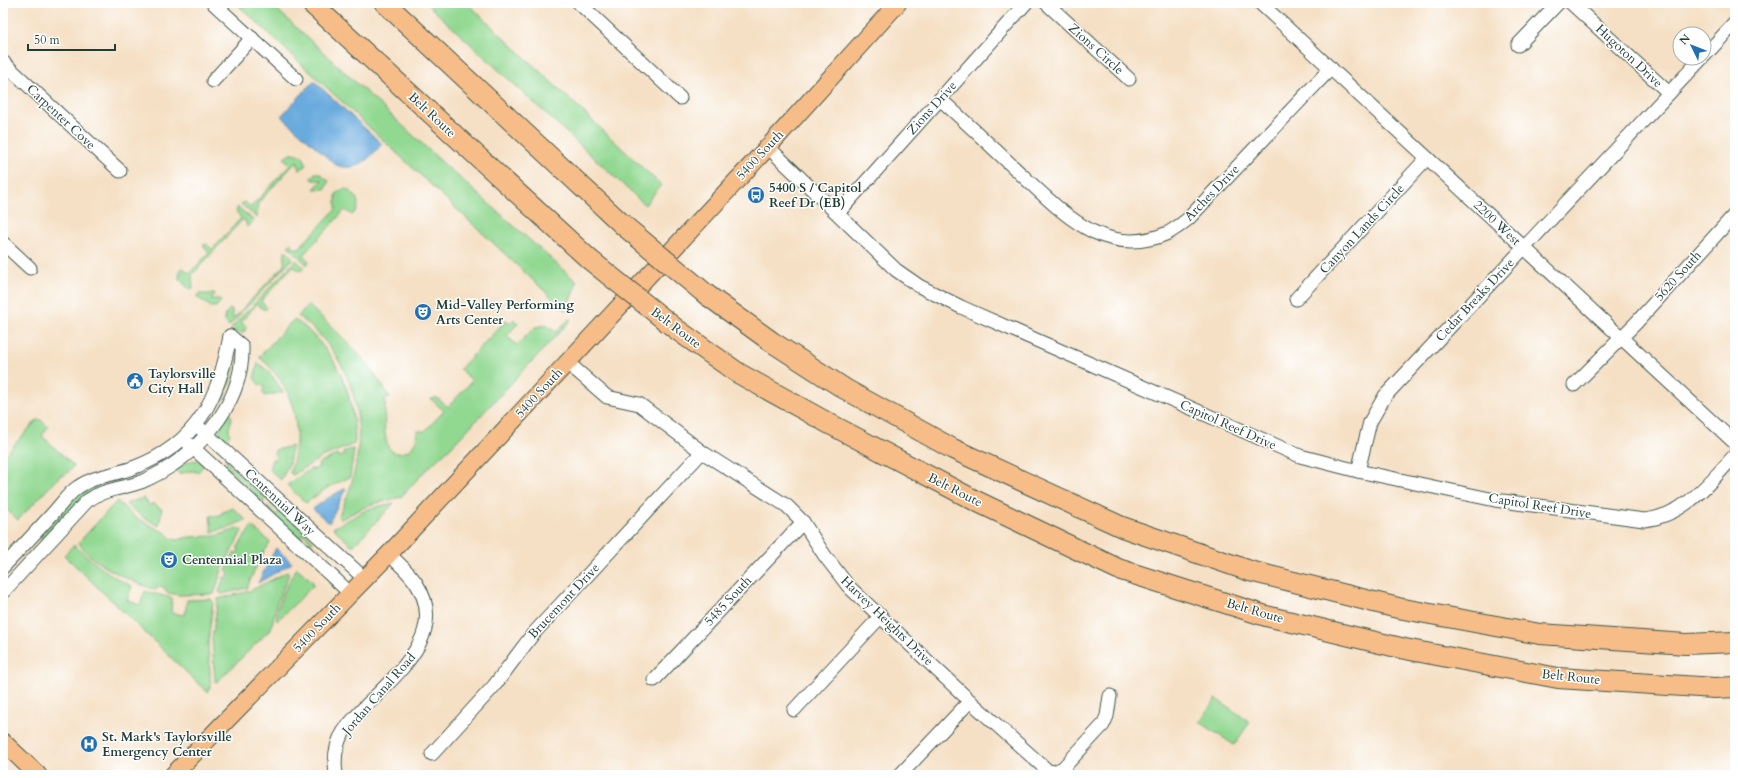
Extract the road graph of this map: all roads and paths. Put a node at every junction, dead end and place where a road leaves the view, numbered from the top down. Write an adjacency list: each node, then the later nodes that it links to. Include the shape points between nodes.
1 (213, 3): 12 (street)
2 (311, 3): 53 (highway, Belt Route, bridge, via 590,259 676,329 738,373 974,500 1118,569 1266,616 1412,650 1558,678 1715,688)
3 (385, 3): 51 (highway, bridge, via 622,224 707,295 772,342 845,389 953,449 1122,527 1243,569 1398,608 1540,634 1686,644)
4 (579, 3): 22 (street)
5 (898, 3): 24 (main road, 5400 South)
6 (1026, 3): 23 (street, Zions Drive)
7 (1046, 3): 19 (street, Zions Circle)
8 (1260, 3): 17 (street, 2200 West)
9 (1558, 3): 13 (street)
10 (1571, 3): 21 (street, Hugoton Drive)
11 (1735, 22): 14 (street)
12 (252, 38): 18 (street); 20 (street)
13 (1518, 45)
14 (1712, 47)
15 (3, 62): 26 (street, Carpenter Cove)
16 (1694, 66): 21 (street, Cedar Breaks Drive)
17 (1331, 68): 23 (street, Arches Drive, via 1188,220 1168,232 1132,241 1096,234 1068,216); 25 (street, 2200 West)
18 (296, 79)
19 (1129, 79)
20 (214, 81)
21 (1669, 93): 30 (street, Cedar Breaks Drive)
22 (680, 98)
23 (940, 99): 27 (street, Zions Drive)
24 (768, 147): 27 (street, Capitol Reef Drive); 34 (main road, 5400 South)
25 (1427, 158): 30 (street, 2200 West); 32 (street, Canyon Lands Circle)
26 (120, 171)
27 (838, 213): 43 (street, Capitol Reef Drive, via 849,227 896,270 919,286 947,300 1278,447 1300,456)
28 (1735, 214): 33 (street, 5620 South)
29 (3, 243): 31 (street)
30 (1524, 248): 33 (street, 2200 West); 43 (street, Cedar Breaks Drive, via 1385,396 1370,422)
31 (30, 268)
32 (1296, 299)
33 (1621, 337): 35 (street, 5620 South); 39 (street, 2200 West)
34 (568, 363): 41 (street, Harvey Heights Drive, via 606,397 639,404); 45 (main road, 5400 South)
35 (1574, 385)
36 (196, 424): 37 (street, Centennial Way); 37 (street, via 218,386 230,336 242,346 240,368 230,398); 38 (street)
37 (208, 434): 40 (street); 47 (street, Centennial Way)
38 (183, 438): 40 (street, Centennial Way); 46 (street, via 152,460 134,468 103,475 76,488)
39 (1735, 443)
40 (194, 449): 48 (street, via 154,476 94,495); 49 (street, Centennial Way)
41 (702, 452): 44 (street, Harvey Heights Drive, via 787,506); 58 (street, Brucemont Drive, via 533,634 494,686)
42 (1735, 454): 43 (street, Capitol Reef Drive, via 1689,503 1666,516 1644,520 1495,500)
43 (1358, 471)
44 (803, 522): 50 (street, Harvey Heights Drive, via 842,579); 52 (street, 5485 South)
45 (389, 554): 47 (main road, 5400 South); 61 (street, Jordan Canal Road, via 407,571 423,596 426,610 423,639 404,666 344,732 336,751)
46 (3, 567)
47 (365, 579): 49 (main road, 5400 South)
48 (3, 592)
49 (350, 594): 60 (main road, 5400 South)
50 (881, 616): 55 (street, Harvey Heights Drive); 56 (street)
51 (1735, 642)
52 (654, 680)
53 (1735, 687)
54 (1110, 696): 55 (street, Harvey Heights Drive, via 1103,725 1063,768 1054,772 1040,765)
55 (970, 701): 62 (street)
56 (794, 710)
57 (3, 742): 59 (main road)
58 (432, 754)
59 (38, 775)
60 (173, 775)
61 (336, 775)
62 (900, 775)

